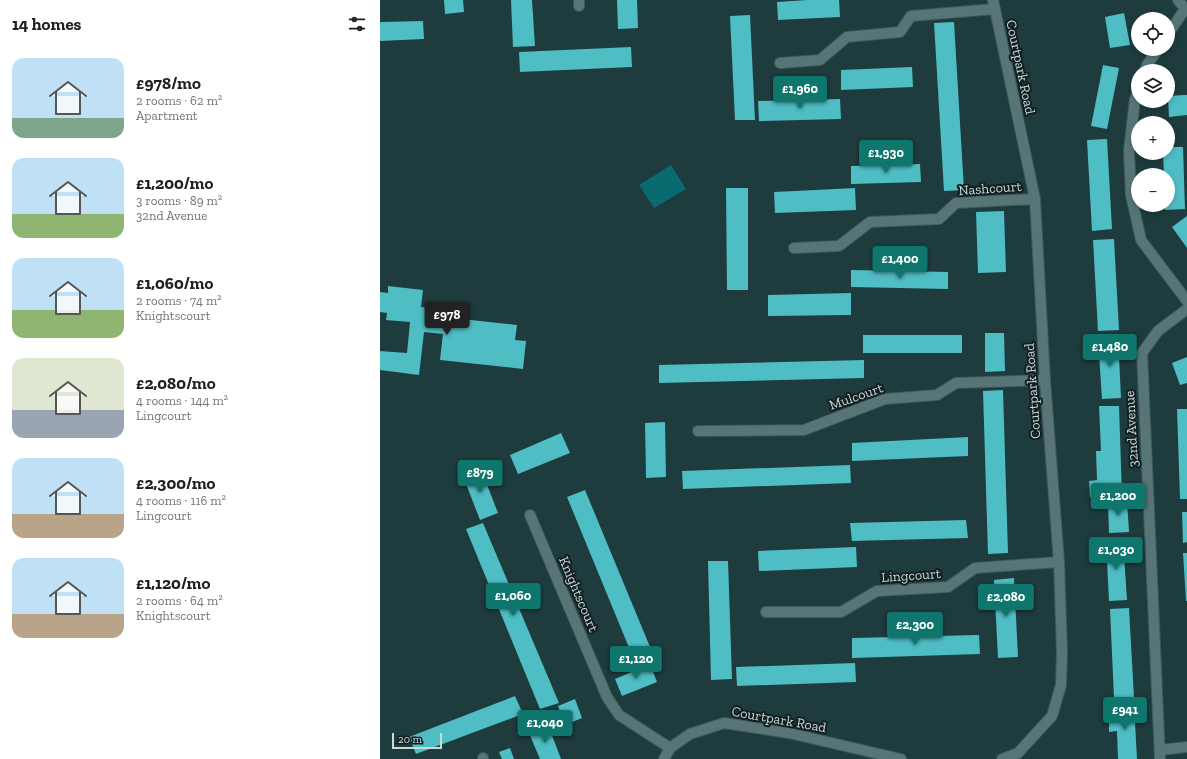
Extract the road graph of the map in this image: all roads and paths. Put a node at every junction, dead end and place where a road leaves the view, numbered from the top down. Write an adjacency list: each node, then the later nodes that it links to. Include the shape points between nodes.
1 (1178, 0): 3 (street)
2 (994, 4): 5 (street, via 911,16 900,32 848,37 820,60); 7 (street, Courtpark Road)
3 (1186, 10): 4 (street)
4 (1175, 25)
5 (780, 63)
6 (1134, 108): 9 (street, via 1129,151 1131,195 1141,240)
7 (1035, 200): 8 (street, Nashcourt, via 956,202 939,219 870,222 839,246); 11 (street, Courtpark Road)
8 (794, 248)
9 (1187, 301)
10 (1187, 309): 18 (street, 32nd Avenue, via 1158,331 1142,352)
11 (1045, 380): 12 (street, Mulcourt, via 956,383 938,395 885,399 804,430); 14 (street, Courtpark Road)
12 (698, 431)
13 (530, 515): 17 (street, Knightscourt, via 607,697 619,715)
14 (1059, 562): 15 (street, Lingcourt, via 975,568 948,587 876,591 841,612); 21 (street, Courtpark Road, via 1061,685 1052,716 1018,753)
15 (766, 612)
16 (1187, 747): 18 (street)
17 (670, 748): 19 (street, Courtpark Road); 20 (street, Courtpark Road, via 690,734 724,723 789,733)
18 (1160, 755)
19 (664, 759)
20 (901, 759)
21 (1002, 759)

